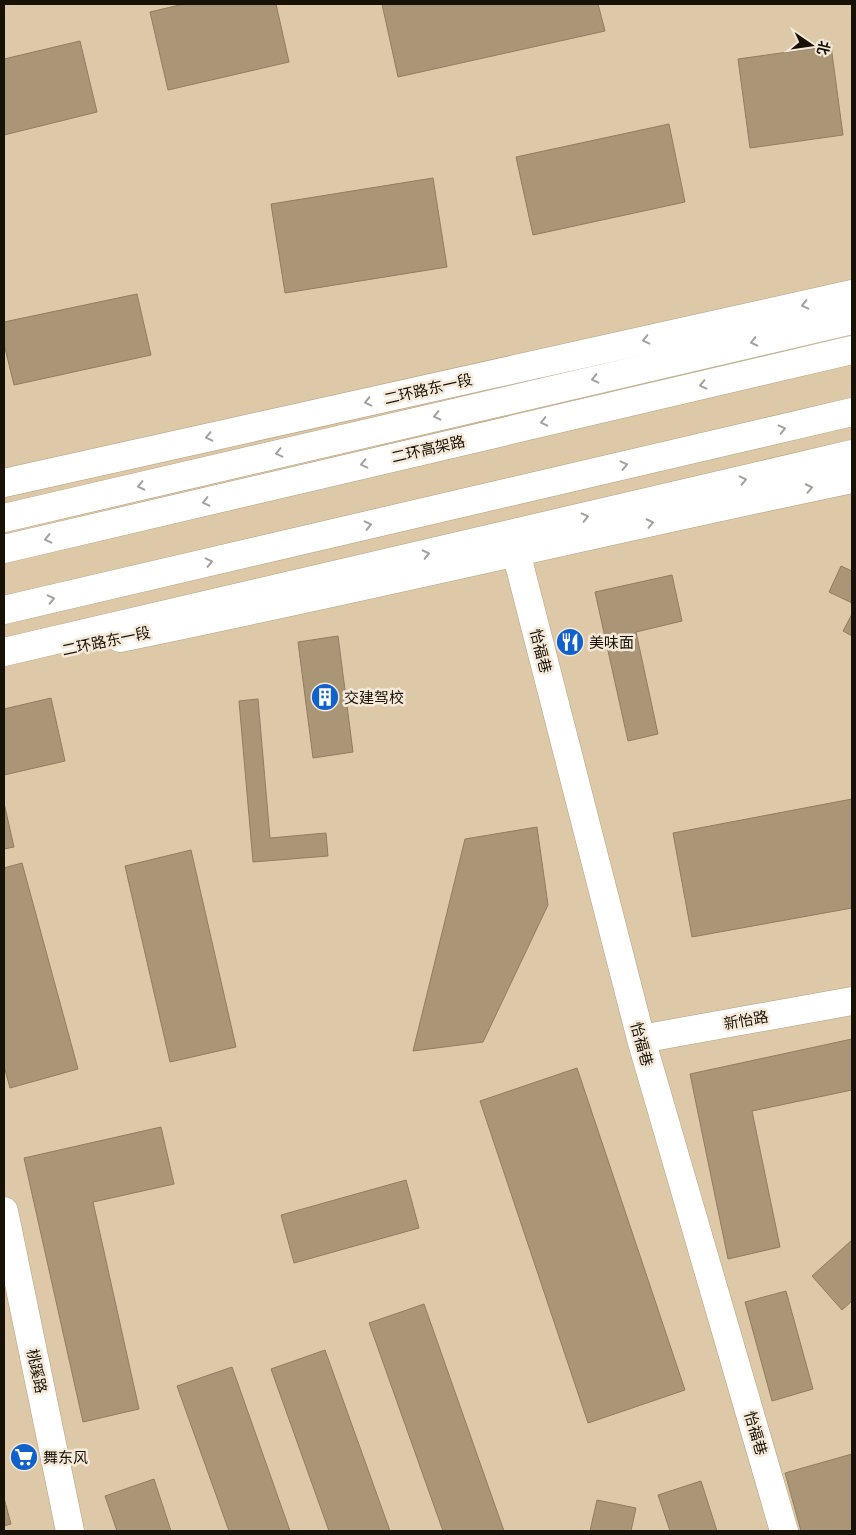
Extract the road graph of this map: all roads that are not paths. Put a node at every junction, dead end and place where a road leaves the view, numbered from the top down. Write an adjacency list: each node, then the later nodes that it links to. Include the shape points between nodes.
1 (852, 294): 7 (main road, 二环路东一段, one-way to 7)
2 (852, 320): 8 (main road, one-way to 8)
3 (852, 350): 9 (main road, 二环高架路, one-way to 9)
4 (852, 412): 11 (main road, one-way to 4)
5 (852, 454): 12 (main road, one-way to 5)
6 (852, 479): 10 (main road, 二环路东一段, one-way to 6)
7 (4, 483)
8 (4, 518)
9 (4, 549)
10 (516, 552): 13 (main road, 二环路东一段); 15 (main road, 怡福巷)
11 (4, 610)
12 (4, 652)
13 (4, 662)
14 (852, 1002): 15 (main road, 新怡路)
15 (640, 1038): 18 (main road, 怡福巷)
16 (4, 1211): 17 (main road, 桃蹊路)
17 (70, 1531)
18 (784, 1531)

